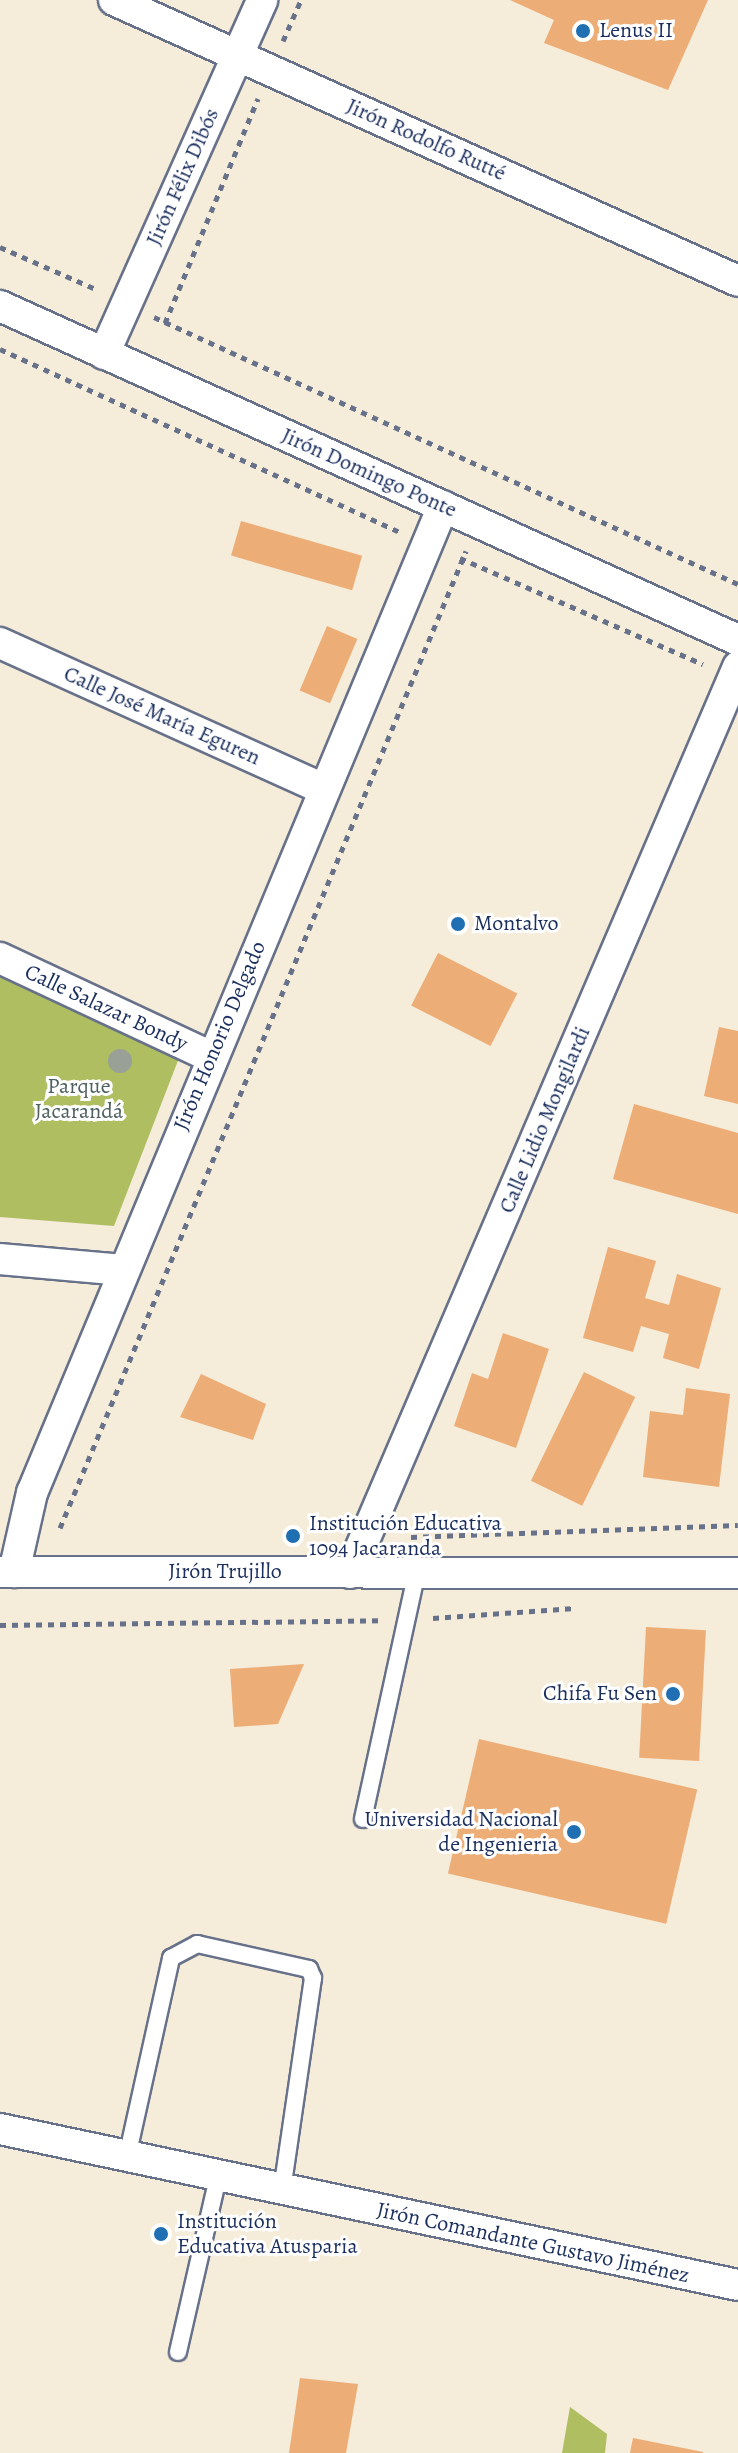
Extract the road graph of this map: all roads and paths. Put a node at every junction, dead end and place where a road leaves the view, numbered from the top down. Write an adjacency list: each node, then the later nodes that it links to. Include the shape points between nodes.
1 (114, 0): 4 (street, Jirón Rodolfo Rutté)
2 (262, 0): 4 (street, Jirón Félix Dibós)
3 (301, 0): 5 (path)
4 (238, 56): 5 (street, Jirón Rodolfo Rutté); 8 (street, Jirón Félix Dibós)
5 (271, 71): 7 (street, Jirón Rodolfo Rutté); 10 (path)
6 (0, 247): 8 (path)
7 (738, 281)
8 (127, 304): 10 (path); 12 (street, Jirón Félix Dibós)
9 (0, 306): 12 (street, Jirón Domingo Ponte)
10 (165, 323): 17 (path)
11 (0, 349): 15 (path)
12 (104, 354): 13 (street, Jirón Domingo Ponte)
13 (443, 506): 14 (street, Jirón Domingo Ponte); 15 (street, Jirón Honorio Delgado)
14 (480, 523): 16 (path); 18 (street, Jirón Domingo Ponte)
15 (427, 544): 16 (path); 21 (street, Jirón Honorio Delgado)
16 (462, 559): 20 (path); 27 (path, via 57,1537)
17 (738, 584)
18 (738, 640)
19 (0, 643): 21 (street, Calle José María Eguren)
20 (736, 672): 29 (street, Calle Lidio Mongilardi)
21 (324, 789): 23 (street, Jirón Honorio Delgado)
22 (0, 958): 23 (street, Calle Salazar Bondy)
23 (211, 1057): 25 (street, Jirón Honorio Delgado)
24 (0, 1259): 25 (street)
25 (123, 1270): 26 (street, Jirón Honorio Delgado, via 32,1493)
26 (7, 1572): 27 (street, Jirón Trujillo)
27 (53, 1572): 29 (street, Jirón Trujillo)
28 (417, 1572): 29 (street, Jirón Trujillo); 30 (street, Jirón Trujillo); 32 (lane)
29 (350, 1573)
30 (738, 1573)
31 (580, 1608): 32 (path)
32 (407, 1620): 33 (path); 34 (lane)
33 (0, 1625)
34 (363, 1819)
35 (0, 2129): 36 (street, Jirón Comandante Gustavo Jiménez)
36 (127, 2157): 37 (street, Jirón Comandante Gustavo Jiménez); 38 (lane, via 171,1958 197,1944 309,1969 313,1978)
37 (218, 2177): 38 (street, Jirón Comandante Gustavo Jiménez); 40 (lane)
38 (282, 2191): 39 (street, Jirón Comandante Gustavo Jiménez)
39 (738, 2285)
40 (178, 2352)

